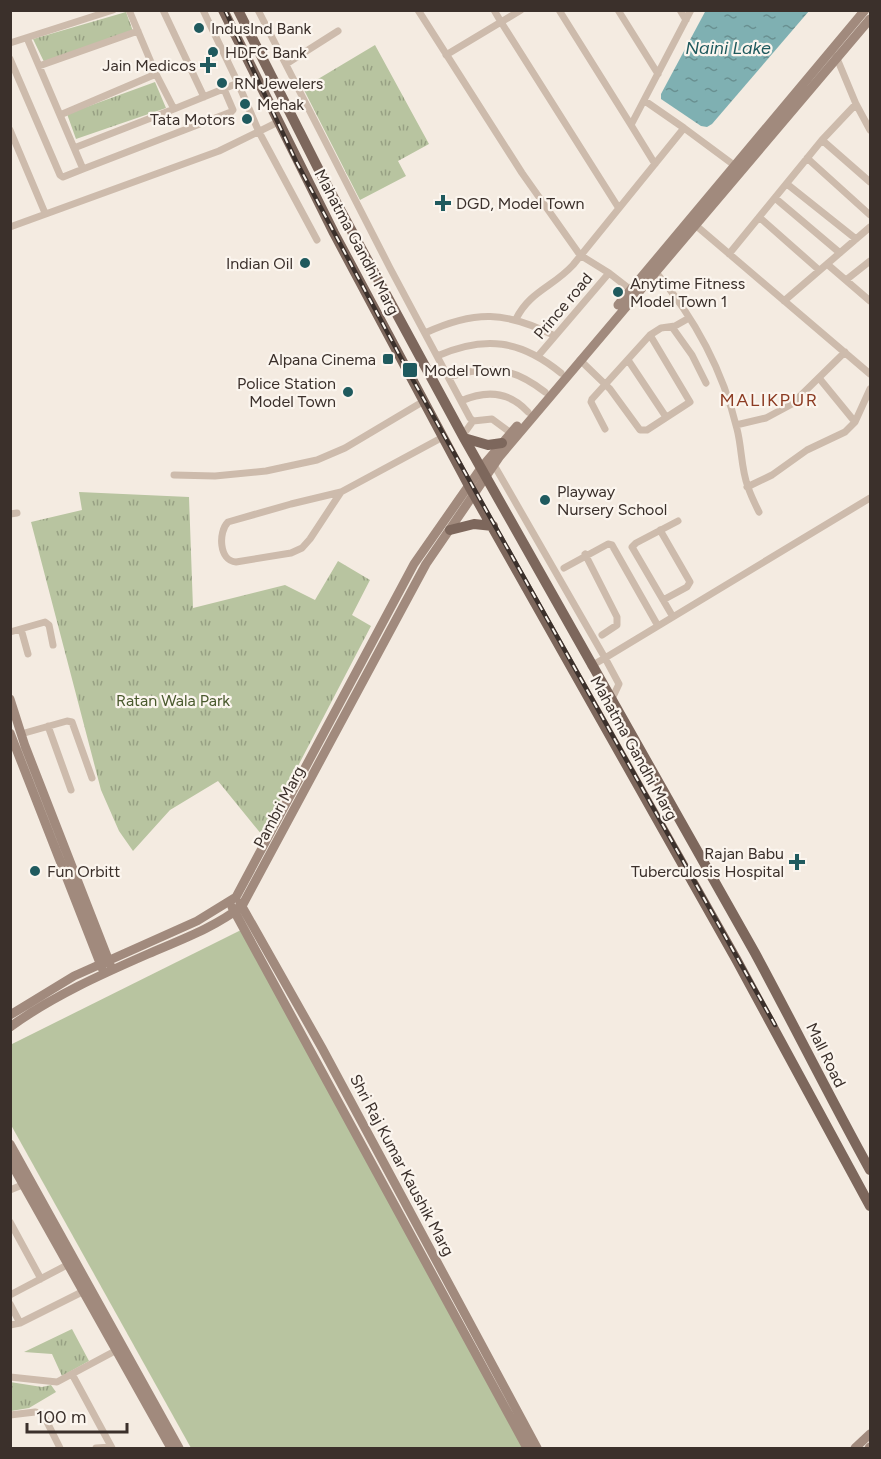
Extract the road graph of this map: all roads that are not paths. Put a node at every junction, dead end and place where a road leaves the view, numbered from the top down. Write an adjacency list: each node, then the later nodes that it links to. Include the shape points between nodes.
1 (113, 10): 21 (street)
2 (129, 10): 20 (street)
3 (163, 10): 33 (street)
4 (203, 10): 31 (street)
5 (223, 10): 38 (main road, Mahatma Gandhi Marg)
6 (238, 10): 104 (main road, Mahatma Gandhi Marg, via 323,178)
7 (418, 10): 24 (street)
8 (494, 10): 18 (street)
9 (521, 10): 18 (street)
10 (618, 10): 30 (street)
11 (680, 10): 17 (street)
12 (691, 10): 17 (street)
13 (865, 10): 23 (street)
14 (259, 11): 27 (street)
15 (561, 11): 39 (street)
16 (870, 19): 26 (street)
17 (686, 20): 30 (street)
18 (501, 22): 24 (street); 53 (street)
19 (338, 30): 27 (street)
20 (138, 31): 28 (street); 29 (street)
21 (27, 38): 22 (street); 28 (street)
22 (10, 43)
23 (832, 49): 26 (street); 48 (street)
24 (446, 55): 63 (street)
25 (10, 58): 49 (street, via 60,175)
26 (837, 58): 35 (street); 48 (street)
27 (286, 64): 77 (street)
28 (39, 66): 37 (street)
29 (156, 74): 36 (street); 37 (street)
30 (658, 74): 34 (street)
31 (238, 82): 32 (street); 42 (street)
32 (224, 89): 33 (street); 49 (street, via 231,112)
33 (204, 97): 36 (street)
34 (645, 101): 39 (street); 40 (street)
35 (856, 104): 41 (street); 44 (street)
36 (174, 109): 45 (street)
37 (60, 115): 45 (street)
38 (278, 122): 42 (street); 93 (main road, Mahatma Gandhi Marg)
39 (631, 126): 47 (street)
40 (684, 128): 47 (street); 48 (street)
41 (870, 130)
42 (259, 132): 54 (street, via 219,152); 61 (street)
43 (12, 135): 54 (street)
44 (822, 140): 46 (street); 50 (street)
45 (74, 148): 49 (street)
46 (807, 158): 51 (street); 55 (street)
47 (655, 164): 53 (street)
48 (738, 168): 57 (street)
49 (83, 170)
50 (870, 182)
51 (787, 184): 52 (street); 60 (street)
52 (775, 198): 56 (street); 62 (street)
53 (618, 207): 63 (street)
54 (45, 213): 58 (street)
55 (870, 215)
56 (759, 217): 64 (street); 67 (street)
57 (692, 223): 64 (street); 68 (street); 71 (street)
58 (10, 227)
59 (870, 227): 60 (street)
60 (856, 239): 62 (street)
61 (317, 240)
62 (840, 252): 66 (street)
63 (580, 255): 69 (street); 75 (street, via 564,276 532,296)
64 (729, 255): 73 (street)
65 (870, 261): 70 (street)
66 (827, 264): 67 (street); 70 (street)
67 (819, 270): 73 (street)
68 (655, 271): 74 (street); 83 (street)
69 (609, 273): 71 (street); 79 (street, Prince road)
70 (846, 280): 72 (street)
71 (631, 290): 85 (street)
72 (869, 298)
73 (784, 301): 80 (street)
74 (689, 318): 76 (street); 101 (street, via 716,365)
75 (516, 319): 77 (street, via 471,317); 79 (street)
76 (672, 327): 78 (street, via 665,326); 89 (street)
77 (425, 333): 81 (street)
78 (650, 335): 84 (street); 95 (street)
79 (555, 336): 82 (street, Prince road)
80 (845, 352): 86 (street); 88 (street)
81 (437, 356): 82 (street, via 455,348 488,343 521,348); 87 (street)
82 (538, 356): 85 (street)
83 (580, 360): 90 (street); 107 (street)
84 (628, 360): 90 (street); 98 (street)
85 (561, 374): 92 (street)
86 (870, 374)
87 (449, 378): 92 (street, via 473,370 495,369 512,372); 94 (street)
88 (819, 378): 100 (street); 101 (street, via 792,404 766,418)
89 (706, 383)
90 (605, 384): 98 (street, via 640,430 648,430); 102 (street, via 591,402)
91 (870, 389): 100 (street)
92 (545, 392): 97 (street)
93 (424, 401): 105 (main road, Mahatma Gandhi Marg); 109 (street, via 317,460 266,471)
94 (461, 401): 97 (street, via 473,395 494,393 515,400); 99 (street)
95 (690, 402): 96 (street); 98 (street)
96 (695, 409)
97 (528, 412): 103 (street)
98 (666, 417)
99 (473, 421): 103 (street, via 492,419); 104 (street)
100 (855, 422): 110 (street, via 845,432)
101 (736, 425): 110 (street)
102 (605, 429)
103 (511, 433): 106 (street)
104 (463, 436): 106 (main road, via 483,444); 108 (main road, Mahatma Gandhi Marg)
105 (443, 437): 111 (main road, Mahatma Gandhi Marg); 112 (street)
106 (502, 443): 108 (street)
107 (494, 465): 108 (street); 129 (street)
108 (484, 473): 111 (street); 130 (main road, Mahatma Gandhi Marg)
109 (174, 475)
110 (747, 487): 114 (street)
111 (472, 490): 116 (main road, Mahatma Gandhi Marg); 117 (street, Pambri Marg); 133 (street, Pambri Marg, via 414,564)
112 (342, 492): 112 (street, via 302,548 236,562 224,555 222,530 228,522)
113 (870, 498): 122 (street)
114 (759, 512)
115 (678, 521): 118 (street)
116 (493, 526): 117 (main road, via 474,524); 146 (main road, Mahatma Gandhi Marg)
117 (450, 530): 133 (street, Pambri Marg, via 426,564)
118 (660, 530): 121 (street, via 690,582); 121 (street, via 632,548)
119 (585, 554): 120 (street); 123 (street, via 612,545); 126 (street, via 618,621)
120 (564, 568)
121 (663, 600): 122 (street)
122 (673, 617): 123 (street)
123 (658, 626): 129 (street)
124 (21, 629): 125 (street); 127 (street, via 45,622); 128 (street)
125 (10, 632)
126 (602, 635)
127 (53, 645)
128 (28, 654)
129 (605, 658): 130 (street); 132 (street, via 619,684)
130 (591, 666): 132 (main road, Mahatma Gandhi Marg)
131 (10, 699): 136 (street)
132 (611, 701): 141 (main road, Mahatma Gandhi Marg)
133 (341, 713): 139 (street, Pambri Marg); 140 (street, Pambri Marg)
134 (48, 726): 136 (street); 137 (street, via 72,722); 138 (street)
135 (10, 733): 142 (street)
136 (21, 734): 142 (street)
137 (92, 778)
138 (71, 790)
139 (233, 900): 140 (street, Shri Raj Kumar Kaushik Marg); 142 (street)
140 (238, 909): 142 (street, via 205,929); 147 (street, Shri Raj Kumar Kaushik Marg); 148 (street, Shri Raj Kumar Kaushik Marg)
141 (755, 953): 145 (main road, Mall Road)
142 (106, 967): 143 (street, via 74,976); 144 (street)
143 (10, 1015)
144 (10, 1027)
145 (823, 1083): 146 (main road); 151 (main road, Mall Road)
146 (807, 1092): 154 (main road, Mahatma Gandhi Marg)
147 (360, 1119): 148 (street); 162 (street, Shri Raj Kumar Kaushik Marg)
148 (349, 1124): 164 (street, Shri Raj Kumar Kaushik Marg)
149 (10, 1144): 152 (street)
150 (10, 1161): 152 (street)
151 (870, 1170)
152 (27, 1182): 153 (street); 156 (street); 158 (street)
153 (10, 1190)
154 (870, 1206)
155 (10, 1222): 157 (street)
156 (67, 1265): 157 (street); 158 (street)
157 (40, 1279): 159 (street)
158 (86, 1289): 161 (street); 165 (street); 174 (street)
159 (10, 1294)
160 (10, 1304): 161 (street)
161 (20, 1323): 163 (street)
162 (470, 1323): 164 (street); 176 (street, Shri Raj Kumar Kaushik Marg)
163 (10, 1325)
164 (460, 1328): 175 (street, Shri Raj Kumar Kaushik Marg)
165 (115, 1350): 166 (street); 173 (street)
166 (72, 1374): 167 (street, via 57,1382); 170 (street)
167 (10, 1377)
168 (10, 1415): 171 (street, via 42,1414)
169 (870, 1434): 177 (street)
170 (111, 1448): 172 (street)
171 (60, 1449)
172 (96, 1449)
173 (171, 1449)
174 (179, 1449)
175 (527, 1449)
176 (537, 1449)
177 (855, 1449)

